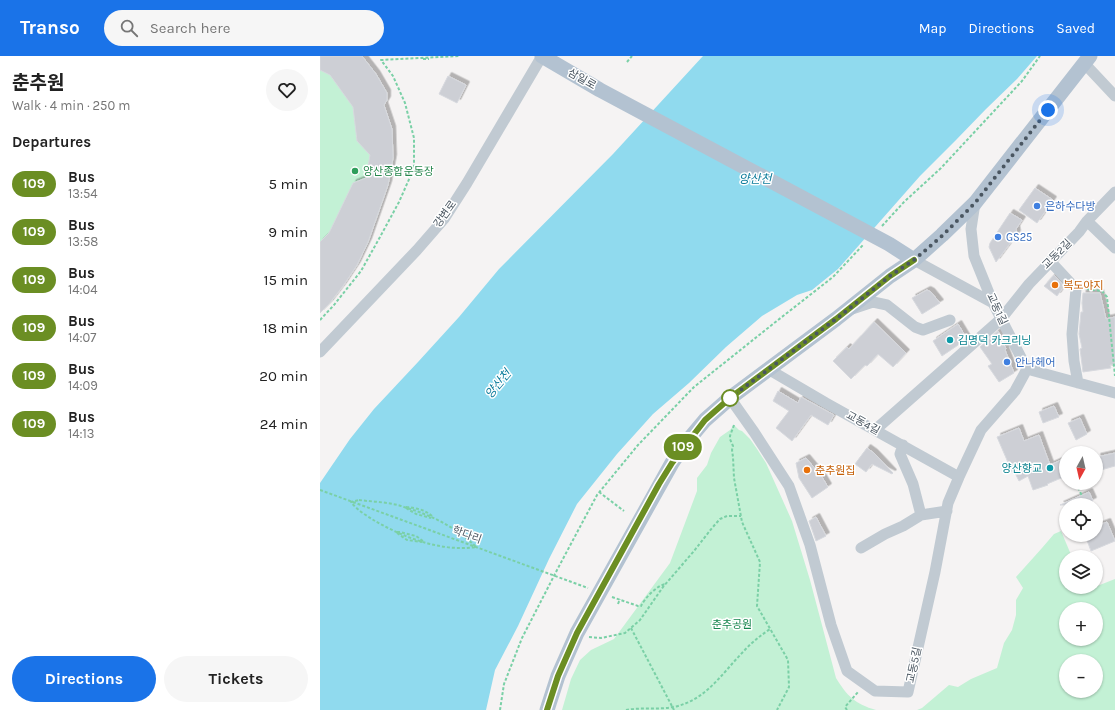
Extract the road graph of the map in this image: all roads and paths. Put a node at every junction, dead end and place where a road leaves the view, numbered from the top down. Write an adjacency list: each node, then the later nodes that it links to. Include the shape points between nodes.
1 (460, 56): 5 (path)
2 (542, 56): 16 (main road, 삼일로, via 604,92 889,244); 24 (street, 강변로, via 444,219)
3 (632, 56): 8 (path)
4 (1040, 56): 13 (path, via 1022,81 941,168)
5 (408, 59): 6 (path); 22 (path, via 382,60 393,76 405,103 414,138 414,168 399,202 361,271)
6 (429, 59)
7 (1087, 60): 9 (street); 11 (main road)
8 (627, 62)
9 (1115, 96)
10 (1115, 192): 12 (street, 교동2길)
11 (975, 203): 16 (main road); 19 (street, 교동1길, via 971,229 974,256)
12 (1087, 221): 15 (street); 17 (street, 교동2길)
13 (877, 231)
14 (866, 242): 37 (path, via 833,277 694,387 638,445)
15 (1115, 248)
16 (914, 260): 19 (street); 20 (main road)
17 (1050, 261): 18 (street); 21 (street, 교동2길)
18 (1076, 289): 27 (path, via 1102,291 1107,296); 28 (street, via 1072,334)
19 (993, 303): 21 (street, 교동1길)
20 (844, 312): 23 (street, via 874,302 887,305 915,327 923,330); 25 (main road)
21 (1001, 319): 26 (street, 교동1길); 32 (street, 교동2길)
22 (320, 320)
23 (950, 320)
24 (320, 352)
25 (768, 369): 30 (main road); 32 (street, 교동4길)
26 (1026, 369): 28 (street); 34 (street, 교동5길, via 1015,391 981,430)
27 (1115, 376)
28 (1078, 383): 29 (street)
29 (1115, 394)
30 (730, 398): 57 (main road, via 705,420 672,463); 58 (street, 교동5길, via 789,486 810,545 831,624 848,671)
31 (734, 425): 44 (path, via 730,439)
32 (875, 430): 33 (street, 교동4길)
33 (903, 445): 34 (street, 교동4길); 43 (street, via 900,454 913,484)
34 (959, 477): 42 (street, 교동5길)
35 (320, 490): 39 (path, 학다리)
36 (1079, 490): 38 (path)
37 (599, 492): 41 (path); 60 (path, via 522,638 504,684)
38 (1082, 496)
39 (351, 502): 40 (path, via 358,500); 46 (path, via 354,507); 48 (path, 학다리)
40 (403, 506): 45 (path, via 416,508); 45 (path, via 408,511)
41 (624, 510)
42 (947, 511): 43 (street); 58 (street, 교동5길, via 908,692 875,691)
43 (921, 515): 49 (street)
44 (741, 516): 50 (path, via 720,519); 56 (path, via 760,562 757,606)
45 (434, 518): 48 (path, via 460,532)
46 (396, 532): 47 (path, via 416,536); 47 (path, via 407,540)
47 (424, 542): 48 (path, via 455,548)
48 (476, 547): 51 (path, 학다리)
49 (861, 548)
50 (666, 584): 53 (path, via 661,584 640,606); 55 (path, via 640,620)
51 (594, 590)
52 (609, 595): 53 (path)
53 (620, 599): 54 (path)
54 (618, 604)
55 (631, 628): 57 (path, via 625,633 602,638); 59 (path)
56 (770, 630): 59 (path, via 755,639 714,685 696,699); 63 (path, via 788,660 789,687)
57 (577, 633): 61 (main road, via 558,676)
58 (866, 684): 64 (path, via 845,707)
59 (673, 709): 62 (path)
60 (500, 710)
61 (547, 710)
62 (626, 710)
63 (777, 710)
64 (847, 710)

